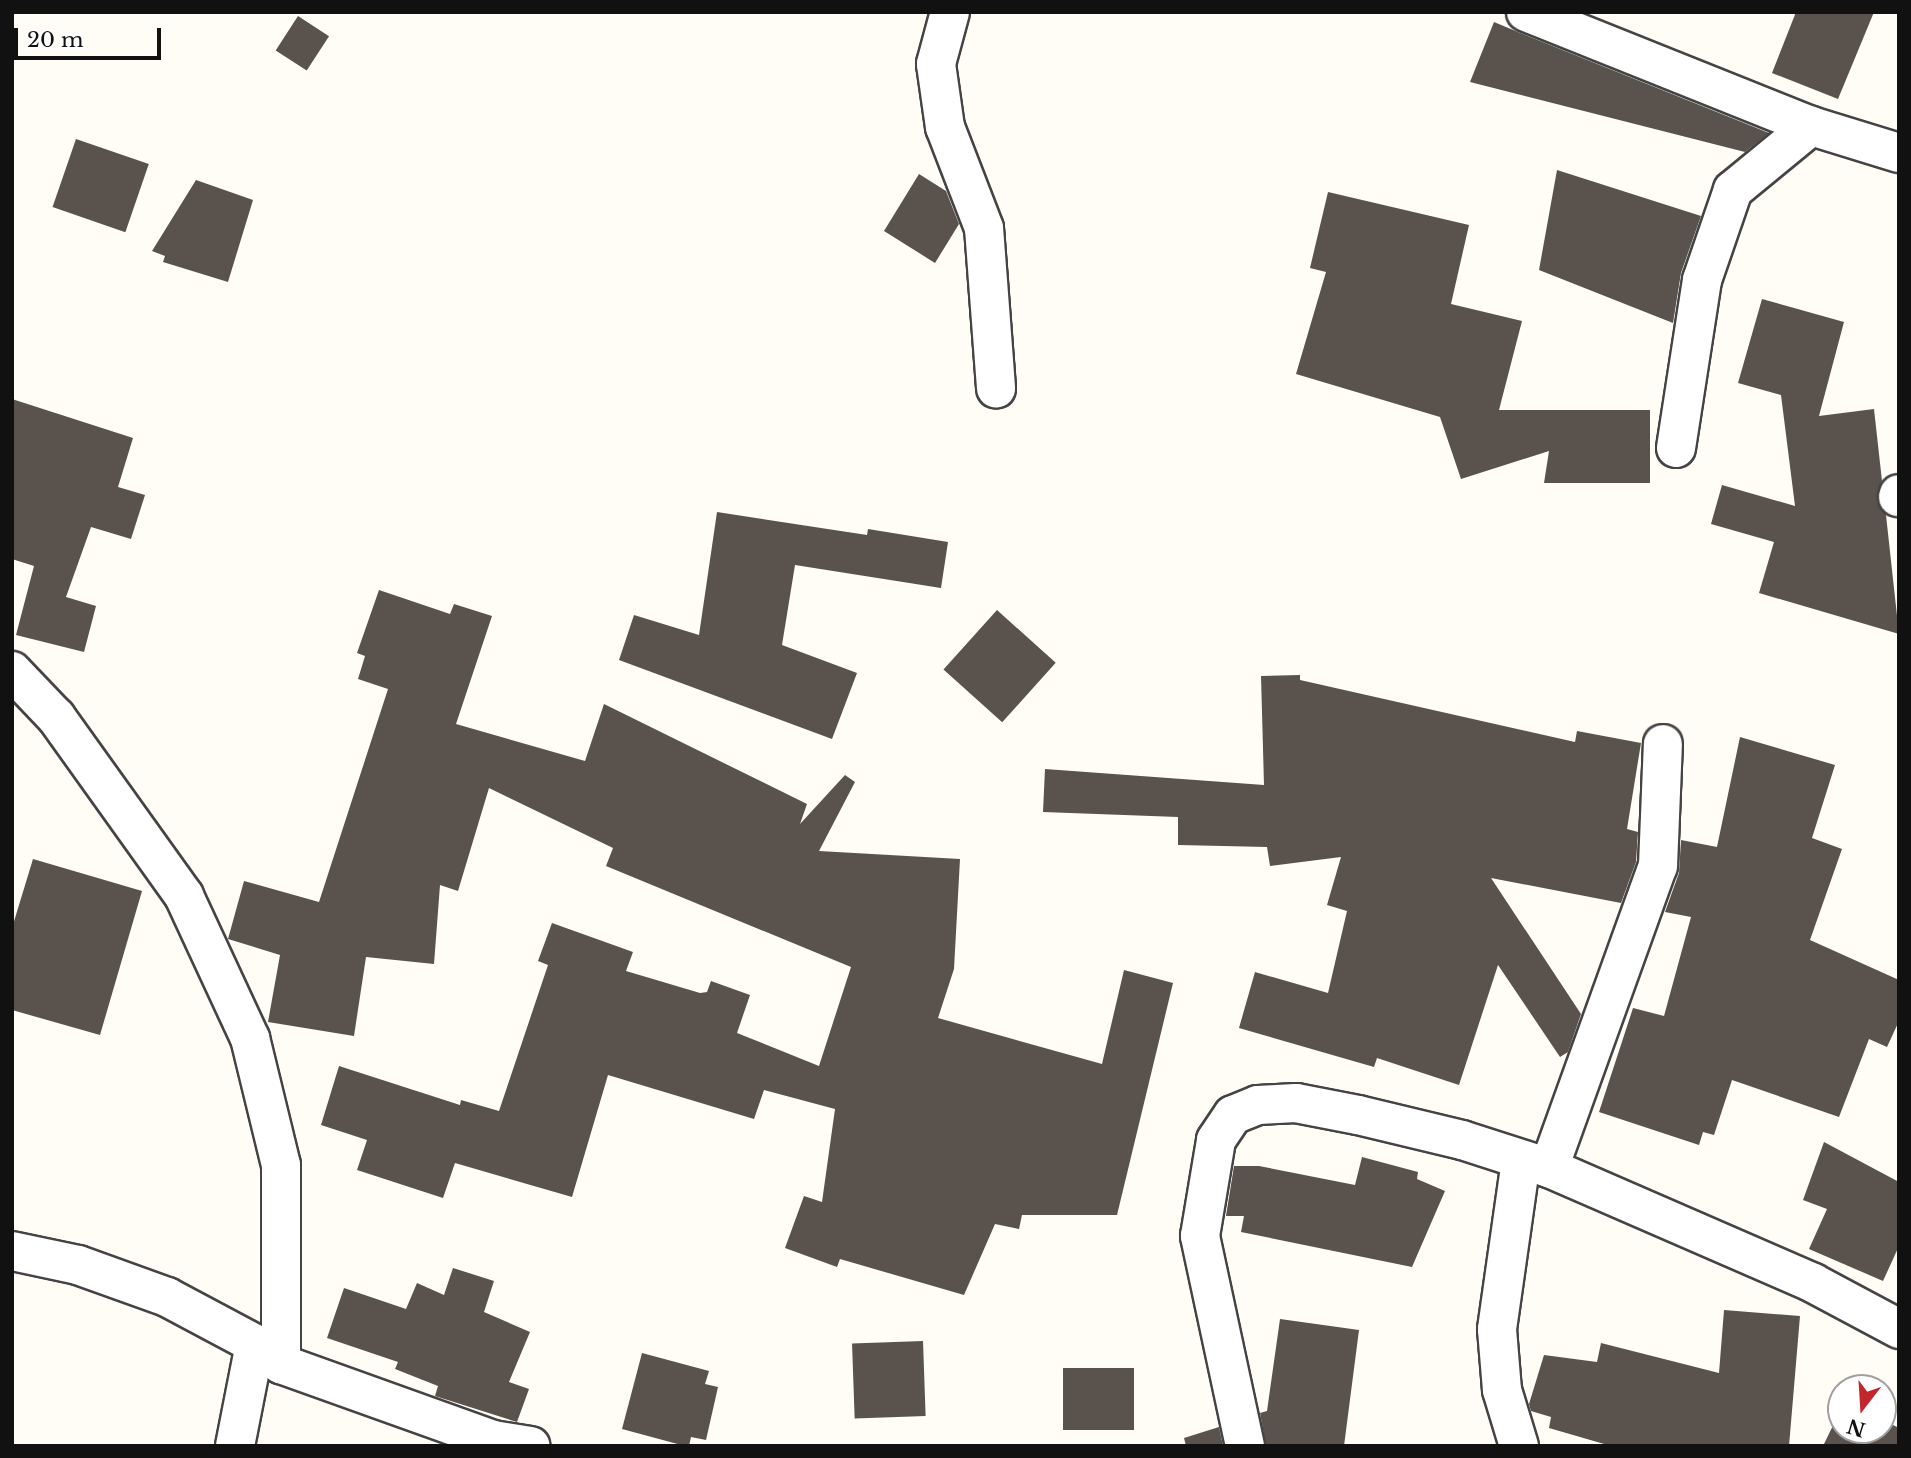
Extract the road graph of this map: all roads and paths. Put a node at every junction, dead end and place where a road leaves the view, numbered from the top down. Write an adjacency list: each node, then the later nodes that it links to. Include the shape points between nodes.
1 (950, 12): 5 (street, via 936,64 945,127 985,228)
2 (1526, 12): 3 (street)
3 (1811, 126): 4 (street); 6 (street, via 1733,190 1693,324)
4 (1899, 153)
5 (996, 388)
6 (1675, 448)
7 (12, 671): 12 (street, via 55,718 184,896 250,1038 281,1165)
8 (1663, 744): 9 (street, via 1658,866)
9 (1535, 1164): 11 (street, via 1813,1283); 15 (street, via 1462,1140 1296,1102 1258,1105 1233,1115 1216,1140 1200,1236); 16 (street, via 1497,1329 1502,1390)
10 (12, 1251): 12 (street, via 78,1265 167,1297)
11 (1899, 1329)
12 (268, 1354): 13 (street); 14 (street, via 493,1440)
13 (235, 1446)
14 (531, 1446)
15 (1245, 1446)
16 (1519, 1446)

